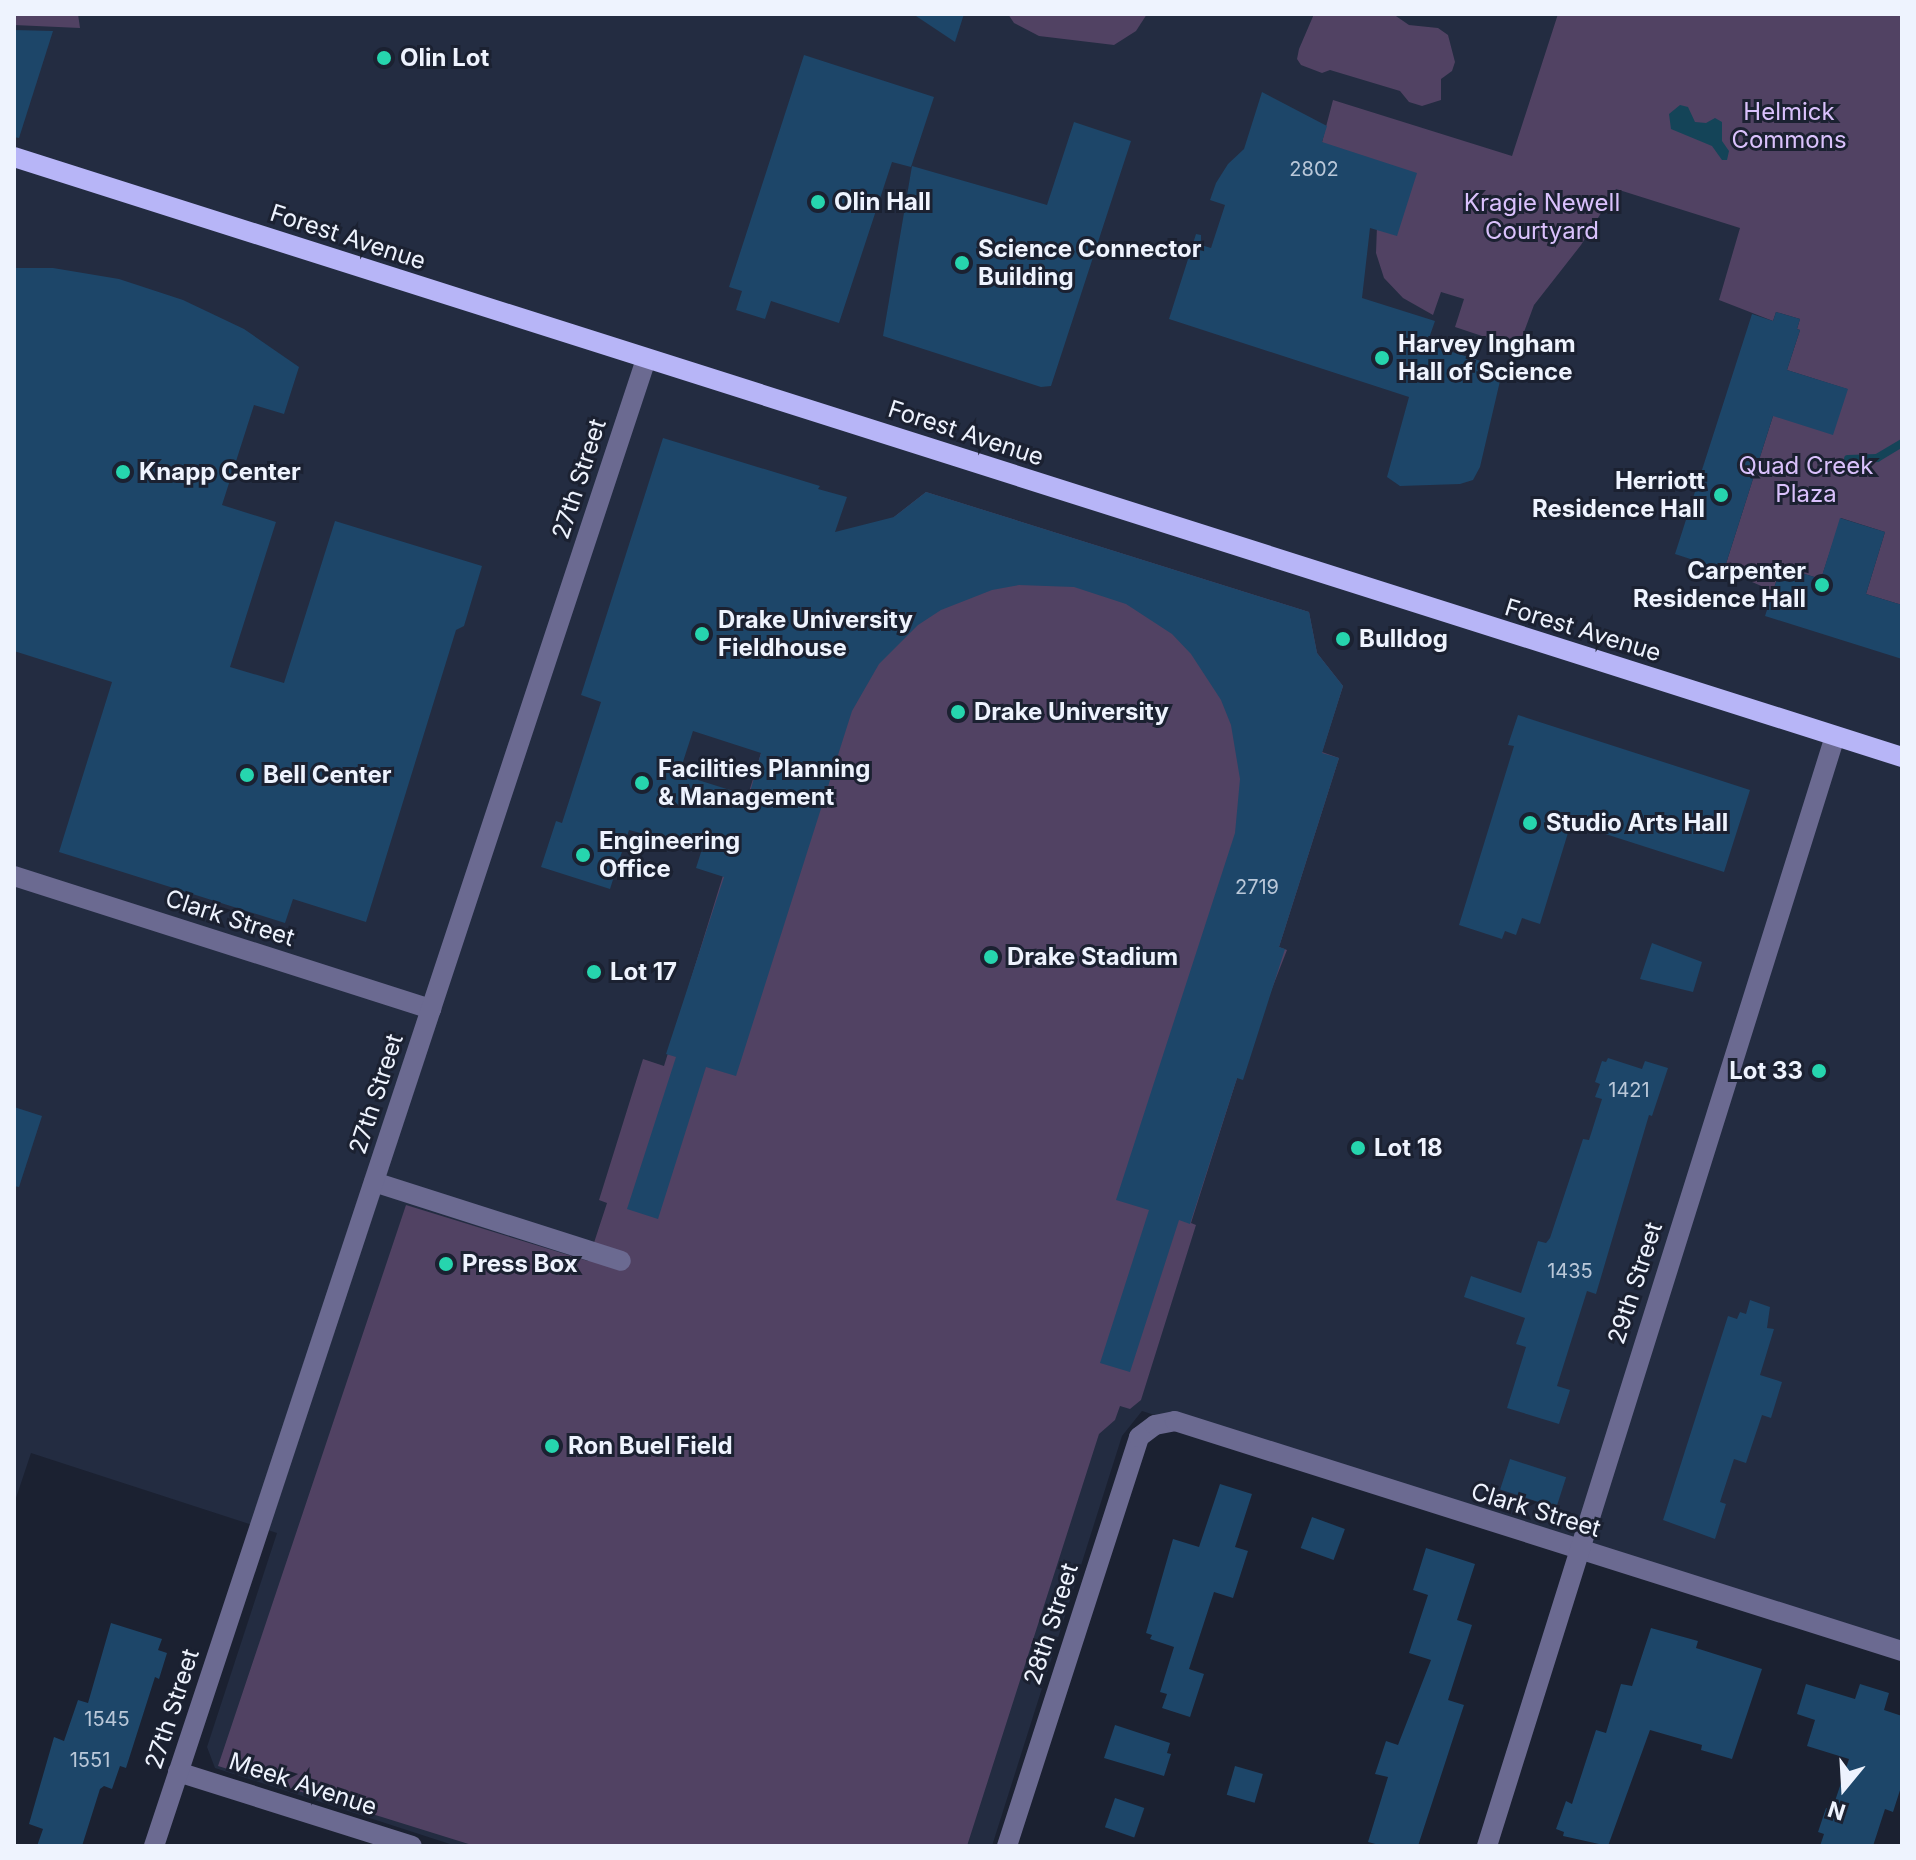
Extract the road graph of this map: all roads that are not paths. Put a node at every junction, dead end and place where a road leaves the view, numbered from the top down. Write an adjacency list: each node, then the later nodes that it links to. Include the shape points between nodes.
1 (14, 157): 2 (main road, Forest Avenue)
2 (646, 359): 3 (main road, Forest Avenue); 6 (street, 27th Street)
3 (1835, 736): 4 (main road, Forest Avenue); 10 (street, 29th Street)
4 (1902, 757)
5 (14, 876): 6 (street, Clark Street)
6 (431, 1009): 7 (street, 27th Street)
7 (374, 1182): 8 (street); 12 (street, 27th Street)
8 (621, 1261)
9 (1155, 1425): 10 (street, Clark Street, via 1175,1421); 15 (street, 28th Street, via 1139,1437)
10 (1577, 1550): 11 (street, Clark Street); 16 (street, 29th Street)
11 (1902, 1651)
12 (178, 1772): 13 (street, 27th Street); 14 (street, Meek Avenue)
13 (154, 1846)
14 (412, 1846)
15 (1007, 1846)
16 (1487, 1846)

